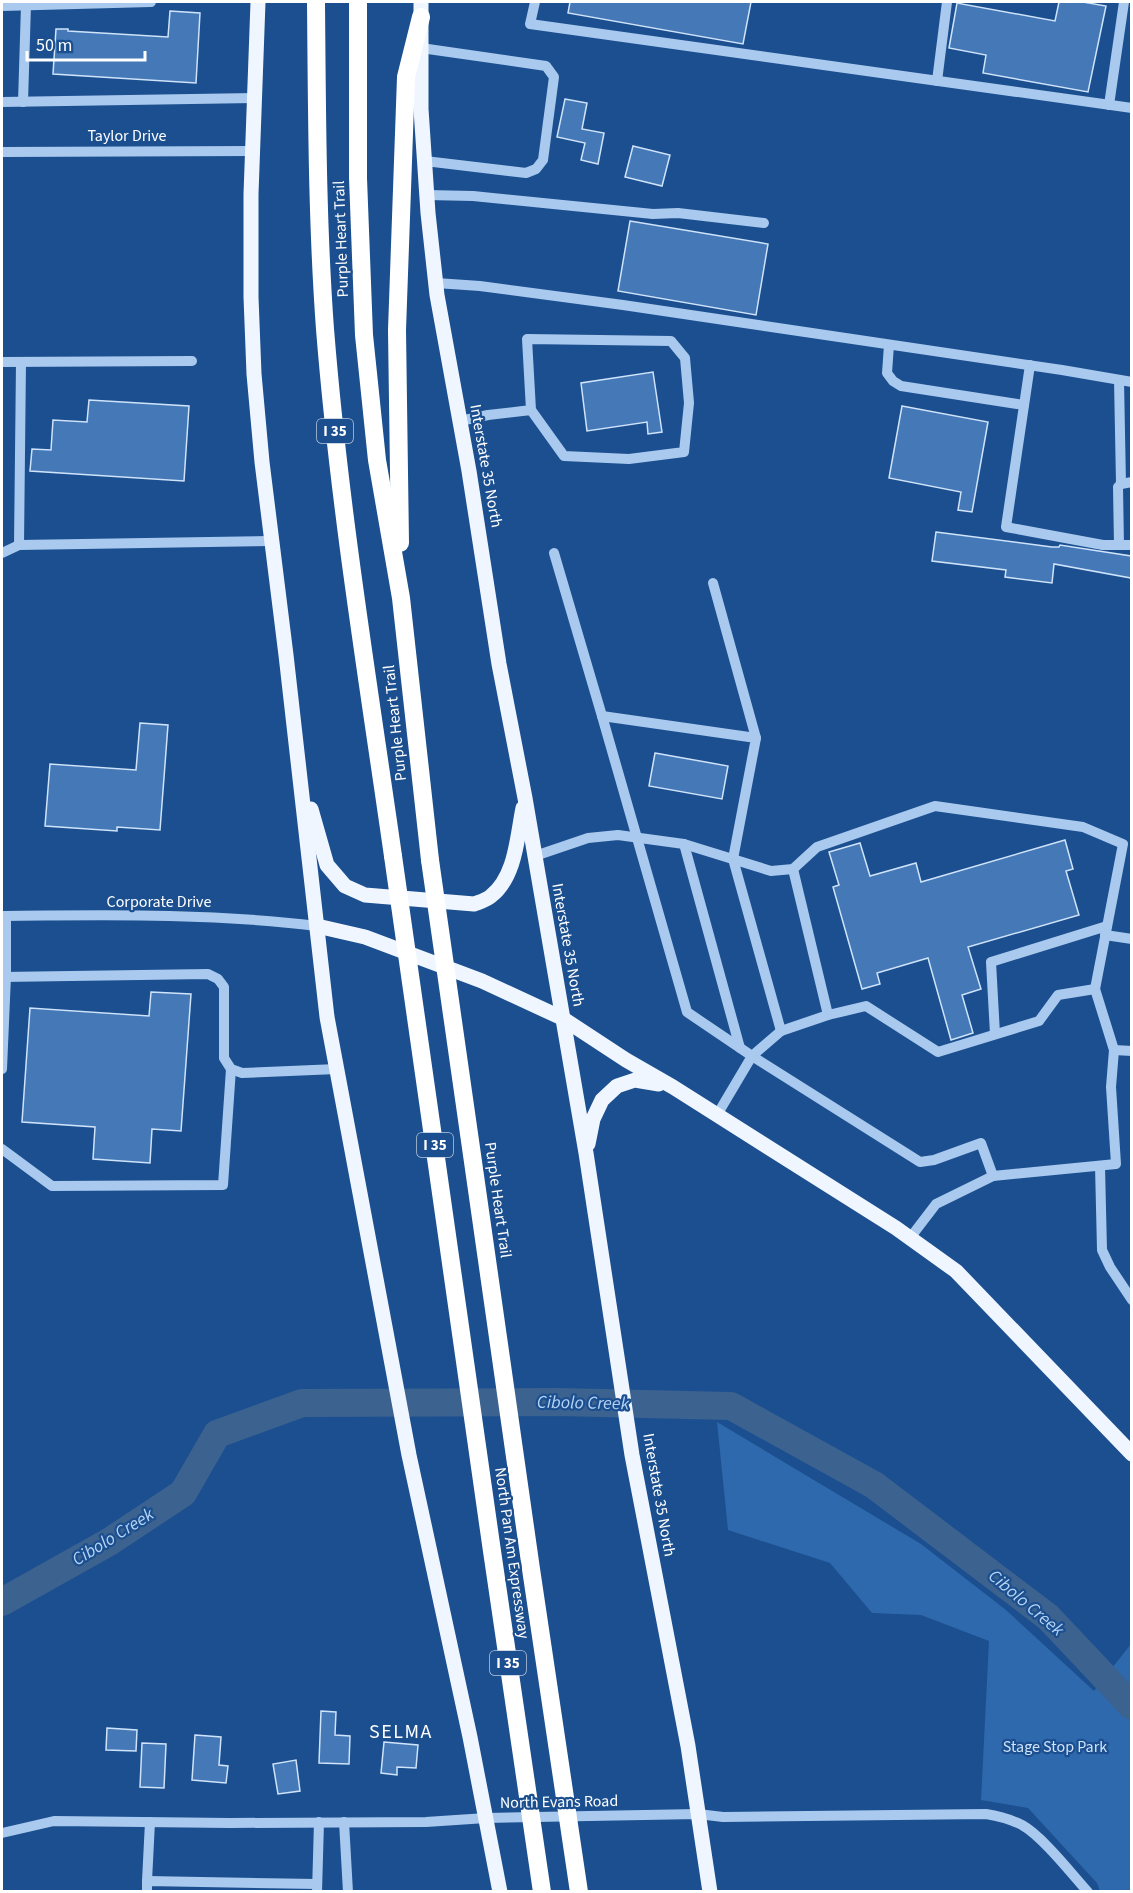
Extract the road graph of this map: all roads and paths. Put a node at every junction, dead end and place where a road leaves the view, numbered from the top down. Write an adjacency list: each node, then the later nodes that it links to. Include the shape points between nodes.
1 (151, 2): 8 (street)
2 (258, 2): 14 (main road)
3 (316, 2): 79 (highway, Purple Heart Trail / I 35, bridge, via 325,329 336,433)
4 (358, 2): 43 (highway, Purple Heart Trail / I 35, via 358,178 364,335 376,460)
5 (535, 2): 13 (street, via 530,24)
6 (947, 2): 13 (street)
7 (1124, 2): 17 (street)
8 (82, 3): 9 (street)
9 (26, 5): 10 (street); 16 (street)
10 (2, 6)
11 (421, 9): 12 (main road, Interstate 35 North); 43 (highway, via 406,77 400,223 397,365)
12 (421, 48): 21 (main road, Interstate 35 North); 21 (street, via 546,66 554,77 543,160 536,169 526,174)
13 (937, 81): 17 (street)
14 (255, 98): 16 (street); 19 (main road)
15 (2, 102): 16 (street)
16 (23, 102)
17 (1109, 105): 18 (street)
18 (1131, 108)
19 (253, 151): 20 (street, Taylor Drive); 36 (main road, via 254,374)
20 (2, 152)
21 (424, 161): 22 (main road, Interstate 35 North)
22 (427, 195): 23 (street); 24 (main road, Interstate 35 North)
23 (764, 223)
24 (436, 283): 25 (street, via 602,302); 34 (main road, Interstate 35 North)
25 (889, 345): 29 (street); 32 (street, via 886,373 902,386)
26 (192, 361): 28 (street)
27 (2, 362): 28 (street)
28 (21, 362): 37 (street)
29 (1030, 365): 30 (street); 32 (street)
30 (1119, 380): 31 (street); 35 (street)
31 (1131, 382)
32 (1024, 405): 38 (street, via 1006,527)
33 (531, 410): 33 (street, via 527,339 671,341 685,358 689,404 684,452 629,459 564,456); 34 (street)
34 (460, 421): 47 (main road, Interstate 35 North)
35 (1126, 483): 38 (street, via 1118,488)
36 (272, 541): 37 (street); 46 (main road)
37 (19, 545): 41 (street)
38 (1119, 545): 39 (street)
39 (1131, 545)
40 (554, 553): 44 (street)
41 (2, 554)
42 (713, 583): 45 (street)
43 (401, 598): 80 (highway, Purple Heart Trail / I 35, bridge, via 430,860)
44 (602, 716): 45 (street); 48 (street)
45 (756, 738): 52 (street)
46 (299, 765): 47 (main road, via 327,865 345,886 365,895 474,904 490,897 506,879); 55 (main road)
47 (525, 798): 51 (main road, Interstate 35 North)
48 (637, 838): 50 (street); 51 (street, via 588,838); 64 (street, via 687,1012)
49 (1127, 843): 53 (street, via 1083,827 935,806 817,847); 56 (street)
50 (684, 844): 52 (street); 64 (street)
51 (535, 856): 61 (main road, Interstate 35 North)
52 (734, 859): 53 (street, via 771,871); 62 (street)
53 (793, 869): 60 (street)
54 (4, 916): 55 (street, Corporate Drive, via 203,916); 58 (street)
55 (317, 926): 61 (main road, via 365,937 471,977); 70 (main road)
56 (1106, 930): 57 (street); 59 (street); 63 (street, via 991,962)
57 (1131, 939)
58 (4, 976): 68 (street); 69 (street, via 208,974 224,987 224,1058)
59 (1095, 989): 63 (street, via 1058,995 1039,1021); 65 (street)
60 (828, 1015): 62 (street); 63 (street, via 866,1006 938,1052)
61 (562, 1018): 71 (main road); 74 (main road, Interstate 35 North)
62 (781, 1031): 67 (street)
63 (996, 1034)
64 (740, 1048): 67 (street)
65 (1114, 1050): 66 (street); 75 (street, via 1111,1086 1116,1164)
66 (1131, 1051)
67 (752, 1056): 72 (street); 76 (street, via 920,1162 981,1143)
68 (2, 1069)
69 (231, 1069): 70 (street, via 242,1073); 73 (street, via 223,1185 52,1186)
70 (337, 1069): 83 (main road, via 409,1455)
71 (673, 1087): 72 (main road); 74 (main road, via 635,1080 617,1086 602,1100 593,1119)
72 (717, 1115): 77 (main road)
73 (2, 1149)
74 (586, 1153): 82 (main road, Interstate 35 North, via 632,1455)
75 (1100, 1166): 76 (street); 78 (street, via 1102,1250)
76 (993, 1176): 77 (street, via 936,1203)
77 (910, 1238): 81 (main road, via 956,1271)
78 (1131, 1300)
79 (476, 1433): 92 (highway, North Pan Am Expressway / I 35, bridge)
80 (512, 1437): 93 (highway, North Pan Am Expressway / I 35, bridge)
81 (1131, 1454)
82 (698, 1814): 83 (street, North Evans Road); 94 (main road, Interstate 35 North); 95 (street, North Evans Road, via 1004,1817 1024,1826)
83 (486, 1818): 86 (street, North Evans Road); 91 (main road)
84 (150, 1822): 85 (street, North Evans Road); 87 (street, North Evans Road, via 54,1821); 88 (street)
85 (319, 1822): 86 (street, North Evans Road); 89 (street)
86 (344, 1822): 90 (street)
87 (2, 1833)
88 (147, 1886): 89 (street)
89 (317, 1888)
90 (348, 1892)
91 (500, 1892)
92 (542, 1892)
93 (579, 1892)
94 (710, 1892)
95 (1088, 1892)

